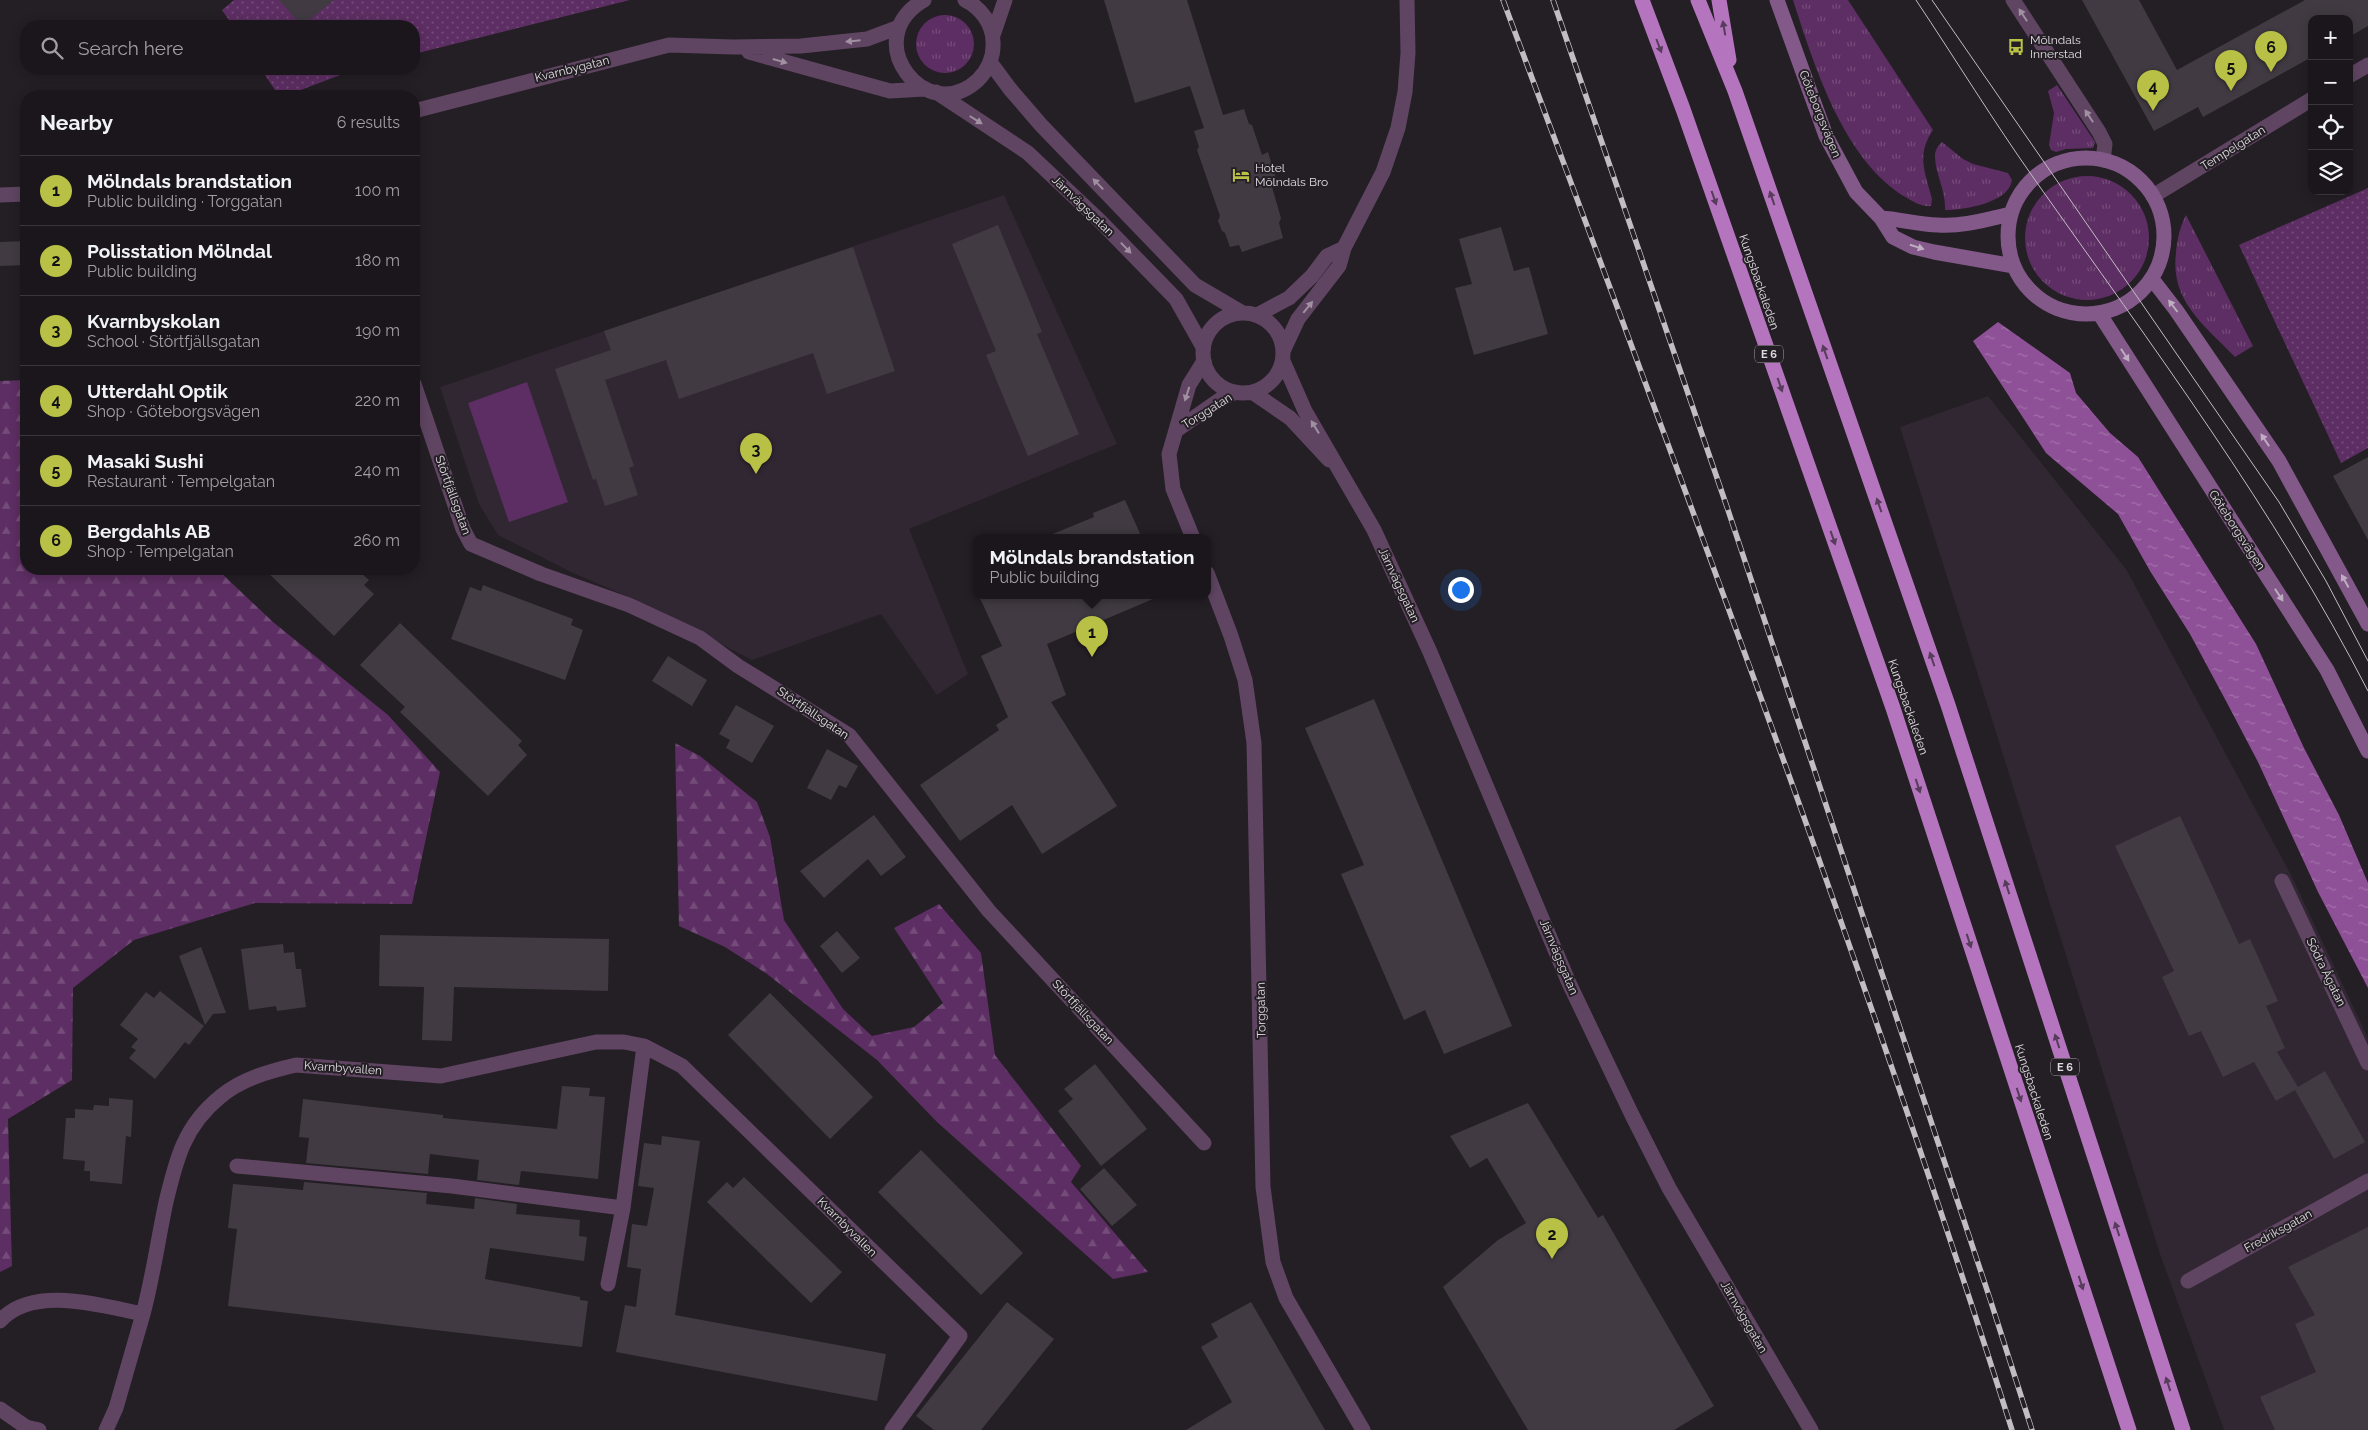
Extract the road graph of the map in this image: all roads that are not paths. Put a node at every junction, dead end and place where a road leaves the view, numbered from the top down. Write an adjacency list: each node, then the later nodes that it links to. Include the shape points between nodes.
1 (924, 0): 10 (street, via 910,10)
2 (965, 0): 11 (street, via 985,17)
3 (1005, 0): 11 (street)
4 (1407, 0): 26 (street, via 1408,53 1398,128 1383,172)
5 (1642, 0): 60 (highway, Kungsbackaleden / E 6, one-way to 60, via 1893,708)
6 (1698, 0): 17 (highway, E 6)
7 (1719, 0): 17 (highway, one-way to 7)
8 (1777, 0): 25 (main road, Göteborgsvägen, via 1826,136 1856,192)
9 (2013, 0): 20 (street, one-way to 9, via 2105,144 2099,132)
10 (899, 27): 12 (street, Kvarnbygatan, one-way to 12, via 867,39 801,46); 16 (street, Järnvägsgatan, via 896,41 899,63 912,80)
11 (992, 35): 13 (street)
12 (733, 47): 16 (street, Kvarnbygatan, one-way to 16, via 890,91); 19 (street, Kvarnbygatan, via 669,45)
13 (990, 62): 16 (street, Kvarnbygatan, via 969,86 953,92); 29 (street, Järnvägsgatan, one-way to 13, via 1195,285 1041,125)
14 (2368, 65): 15 (street)
15 (2353, 74)
16 (930, 90): 32 (street, Järnvägsgatan, one-way to 32, via 1028,153 1100,221 1176,300)
17 (1735, 91): 61 (highway, E 6, one-way to 17, via 1948,705)
18 (2308, 101): 23 (street, Tempelgatan)
19 (420, 108)
20 (2103, 160): 23 (main road, via 2132,172); 24 (main road, via 2076,158 2048,168 2029,184)
21 (20, 194): 22 (street)
22 (0, 195)
23 (2153, 196): 28 (main road, via 2163,219 2164,243)
24 (2011, 214): 25 (main road, via 1937,226); 27 (main road, via 2008,241)
25 (1881, 218): 27 (main road, Göteborgsvägen, one-way to 27, via 1893,237 1913,247)
26 (1344, 248): 31 (street, via 1327,256 1289,298); 33 (street, one-way to 26, via 1298,319 1340,266)
27 (2014, 266): 30 (main road, via 2028,288 2048,304 2073,313)
28 (2152, 278): 30 (main road, via 2138,295 2123,305); 41 (main road, one-way to 28, via 2279,460)
29 (1240, 312): 31 (street); 32 (street, via 1216,323 1207,334)
30 (2099, 313): 42 (main road, Göteborgsvägen, one-way to 42, via 2327,670)
31 (1257, 314): 33 (street, via 1280,334)
32 (1203, 354): 34 (street, via 1215,382); 37 (street, Torggatan, one-way to 37, via 1189,386)
33 (1283, 355): 35 (street, via 1280,370 1268,384); 38 (street, Järnvägsgatan, one-way to 33, via 1305,411)
34 (1236, 392): 35 (street); 37 (street, Torggatan)
35 (1252, 392): 38 (street, Järnvägsgatan, via 1290,418)
36 (420, 402): 46 (street, Störtfjällsgatan, via 471,544 541,574 629,605 700,638 738,666 849,735 989,912)
37 (1178, 429): 39 (street, Torggatan, via 1169,454 1170,473)
38 (1338, 470): 59 (street, Järnvägsgatan, via 1374,530 1430,652 1569,983 1632,1115 1669,1188)
39 (1191, 534)
40 (1211, 584): 58 (street, Torggatan, via 1245,680 1254,743 1263,1187 1274,1262 1286,1298)
41 (2368, 624)
42 (2368, 751)
43 (2282, 881): 45 (street, Södra Ågatan)
44 (644, 1046): 49 (street); 52 (street, Kvarnbyvallen, via 596,1042 441,1076 296,1065 243,1082 220,1096 185,1138 174,1166); 57 (street, Kvarnbyvallen, via 682,1066 960,1336)
45 (2368, 1063)
46 (1204, 1143)
47 (236, 1166): 49 (street, via 448,1186)
48 (2368, 1181): 50 (street, Fredriksgatan)
49 (623, 1208): 51 (street)
50 (2188, 1281)
51 (608, 1284)
52 (143, 1314): 53 (street, via 77,1301 44,1301 19,1307); 56 (street, Kvarnbyvallen, via 128,1372)
53 (0, 1321)
54 (0, 1409): 55 (street, via 26,1427)
55 (40, 1430)
56 (106, 1430)
57 (892, 1430)
58 (1363, 1430)
59 (1811, 1430)
60 (2129, 1430)
61 (2183, 1430)

